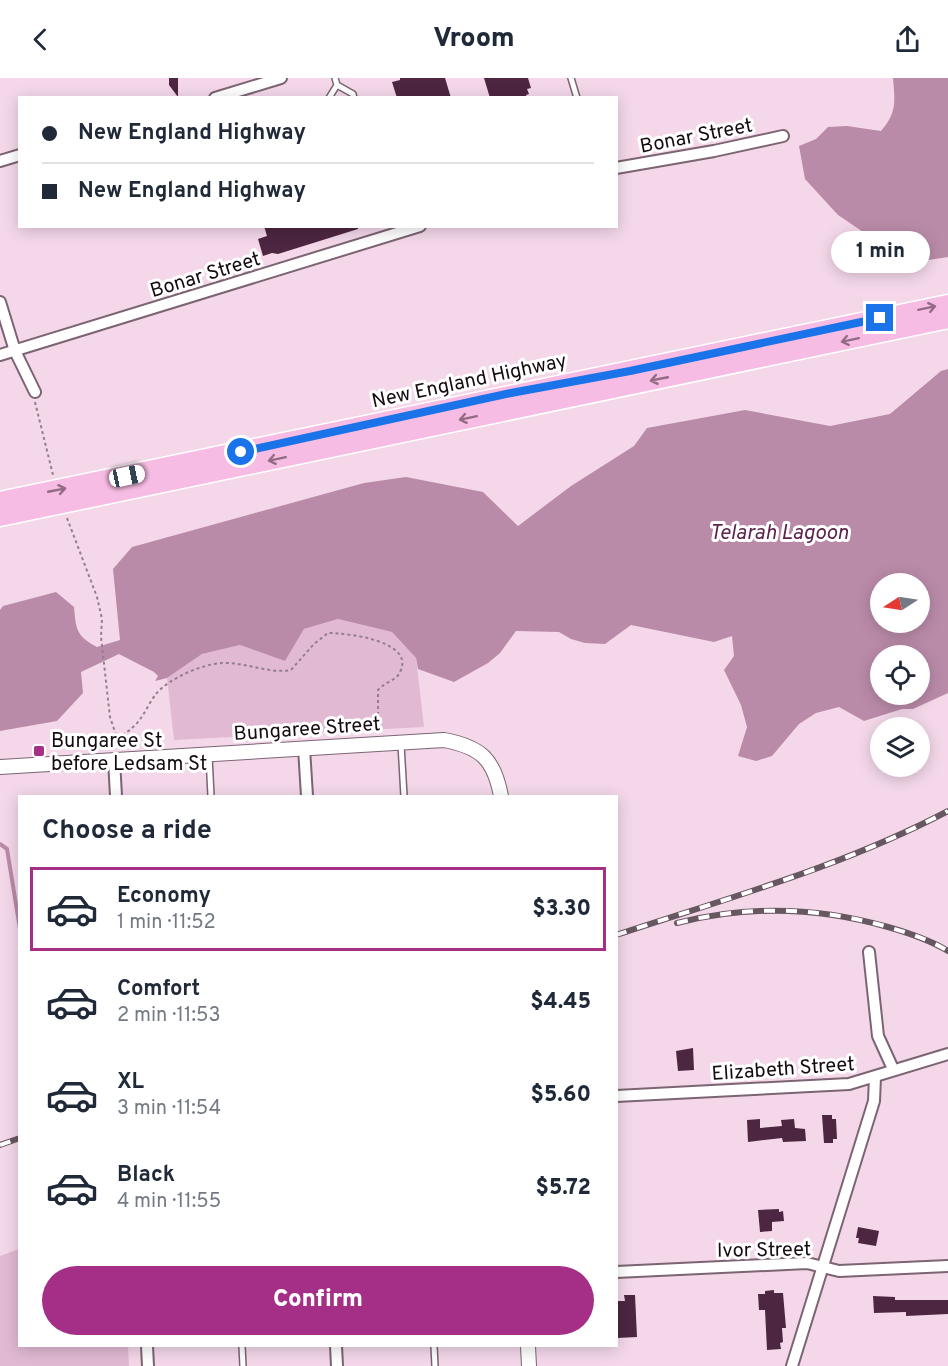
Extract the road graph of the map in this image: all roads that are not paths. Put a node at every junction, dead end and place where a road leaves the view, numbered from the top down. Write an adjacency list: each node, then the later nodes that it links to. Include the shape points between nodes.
1 (281, 78): 5 (street)
2 (335, 78): 4 (lane)
3 (571, 78): 8 (lane)
4 (337, 85): 6 (lane); 7 (lane)
5 (222, 96)
6 (330, 96)
7 (354, 96)
8 (576, 96)
9 (783, 136): 12 (street, Bonar Street)
10 (18, 156): 11 (street)
11 (0, 161)
12 (618, 168)
13 (414, 228): 17 (street, Bonar Street)
14 (0, 302): 17 (street)
15 (948, 304): 20 (highway, New England Highway, one-way to 15)
16 (948, 319): 21 (highway, New England Highway, one-way to 21)
17 (15, 351): 18 (street, Bonar Street); 19 (street)
18 (0, 356)
19 (35, 392)
20 (0, 501)
21 (0, 517)
22 (401, 742): 23 (street, Bungaree Street); 30 (lane); 31 (street, Bungaree Street, via 444,740 472,747 489,761)
23 (304, 748): 24 (street, Bungaree Street); 29 (street)
24 (209, 754): 25 (street, Bungaree Street); 28 (lane)
25 (117, 755): 26 (street, Bungaree Street); 27 (street)
26 (0, 767)
27 (116, 795)
28 (211, 795)
29 (307, 795)
30 (404, 795)
31 (501, 795)
32 (869, 952): 34 (street, via 878,1036)
33 (948, 1054): 34 (street, Elizabeth Street)
34 (893, 1070): 35 (street, Elizabeth Street)
35 (875, 1077): 36 (street, Elizabeth Street, via 849,1084); 38 (street, via 874,1101)
36 (618, 1096)
37 (948, 1266): 38 (street, Ivor Street, via 839,1271)
38 (822, 1267): 39 (street, Ivor Street, via 807,1263); 50 (street)
39 (618, 1272)
40 (147, 1347): 45 (street)
41 (242, 1347): 46 (lane)
42 (336, 1347): 47 (street)
43 (434, 1347): 48 (lane)
44 (528, 1347): 49 (street)
45 (148, 1366)
46 (243, 1366)
47 (337, 1366)
48 (435, 1366)
49 (530, 1366)
50 (792, 1366)

